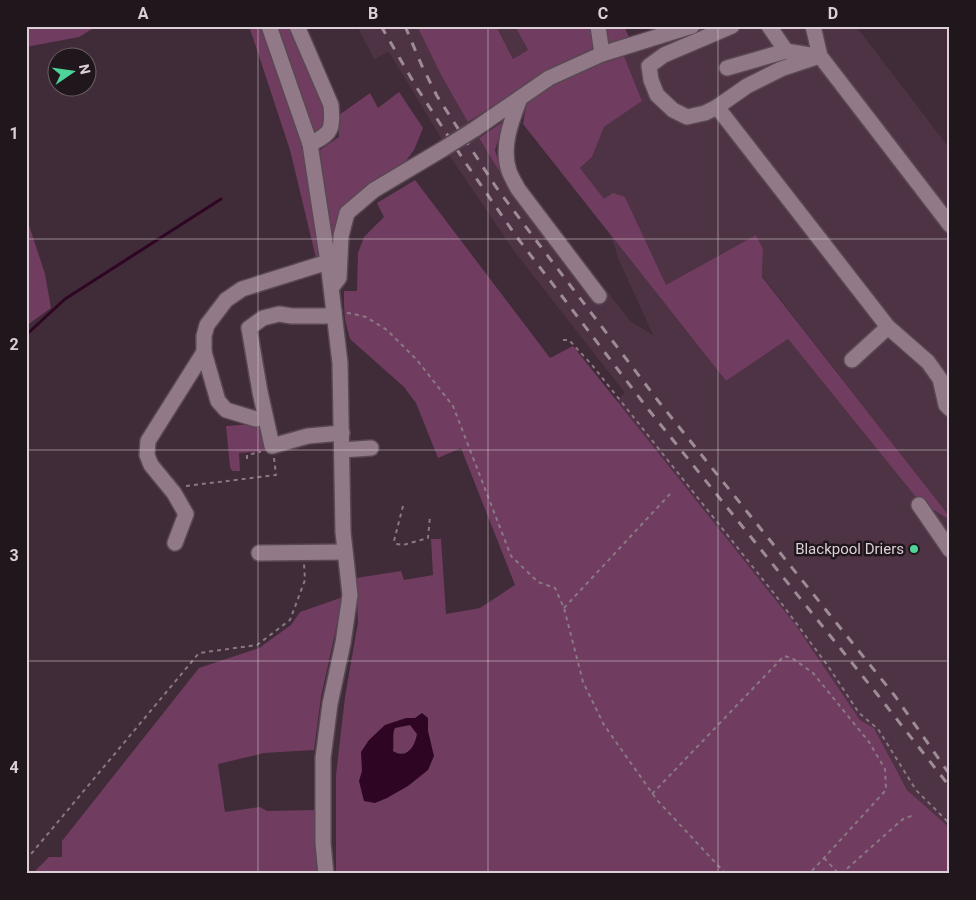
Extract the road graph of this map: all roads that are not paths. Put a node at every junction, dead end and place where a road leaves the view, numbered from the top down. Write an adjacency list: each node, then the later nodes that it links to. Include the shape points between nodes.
1 (269, 26): 14 (street)
2 (297, 26): 14 (street, via 332,105 330,132)
3 (598, 26): 9 (street)
4 (692, 26): 9 (street)
5 (732, 26): 13 (street, via 664,55 648,66 657,96 673,110 687,117 705,114)
6 (769, 26): 8 (street)
7 (813, 26): 10 (street)
8 (786, 52): 10 (street); 11 (street)
9 (602, 54): 12 (street, via 549,78)
10 (820, 56): 13 (street, via 781,68); 15 (street)
11 (728, 68)
12 (520, 98): 17 (street, bridge, via 476,129 374,190 347,213 341,236 340,278); 18 (street, via 506,149 509,170 518,189)
13 (717, 107): 20 (street)
14 (310, 144): 16 (street)
15 (950, 225)
16 (328, 262): 17 (street); 21 (street, via 242,289 226,300 208,324)
17 (332, 288): 19 (street)
18 (599, 296)
19 (334, 312): 25 (street, via 340,363); 25 (street, via 328,316 279,314 263,318 249,328 272,446 308,436)
20 (888, 327): 22 (street); 23 (street, via 928,362 940,379 946,405)
21 (204, 352): 24 (street, via 218,401 226,410); 29 (street, via 148,441 150,465 186,514)
22 (852, 360)
23 (950, 409)
24 (256, 419)
25 (342, 433): 27 (street)
26 (372, 448): 27 (street)
27 (342, 450): 32 (street)
28 (950, 532): 30 (street, via 919,505)
29 (175, 543)
30 (950, 550)
31 (259, 552): 32 (street)
32 (345, 552): 33 (street, via 350,595 323,758)
33 (326, 874)

